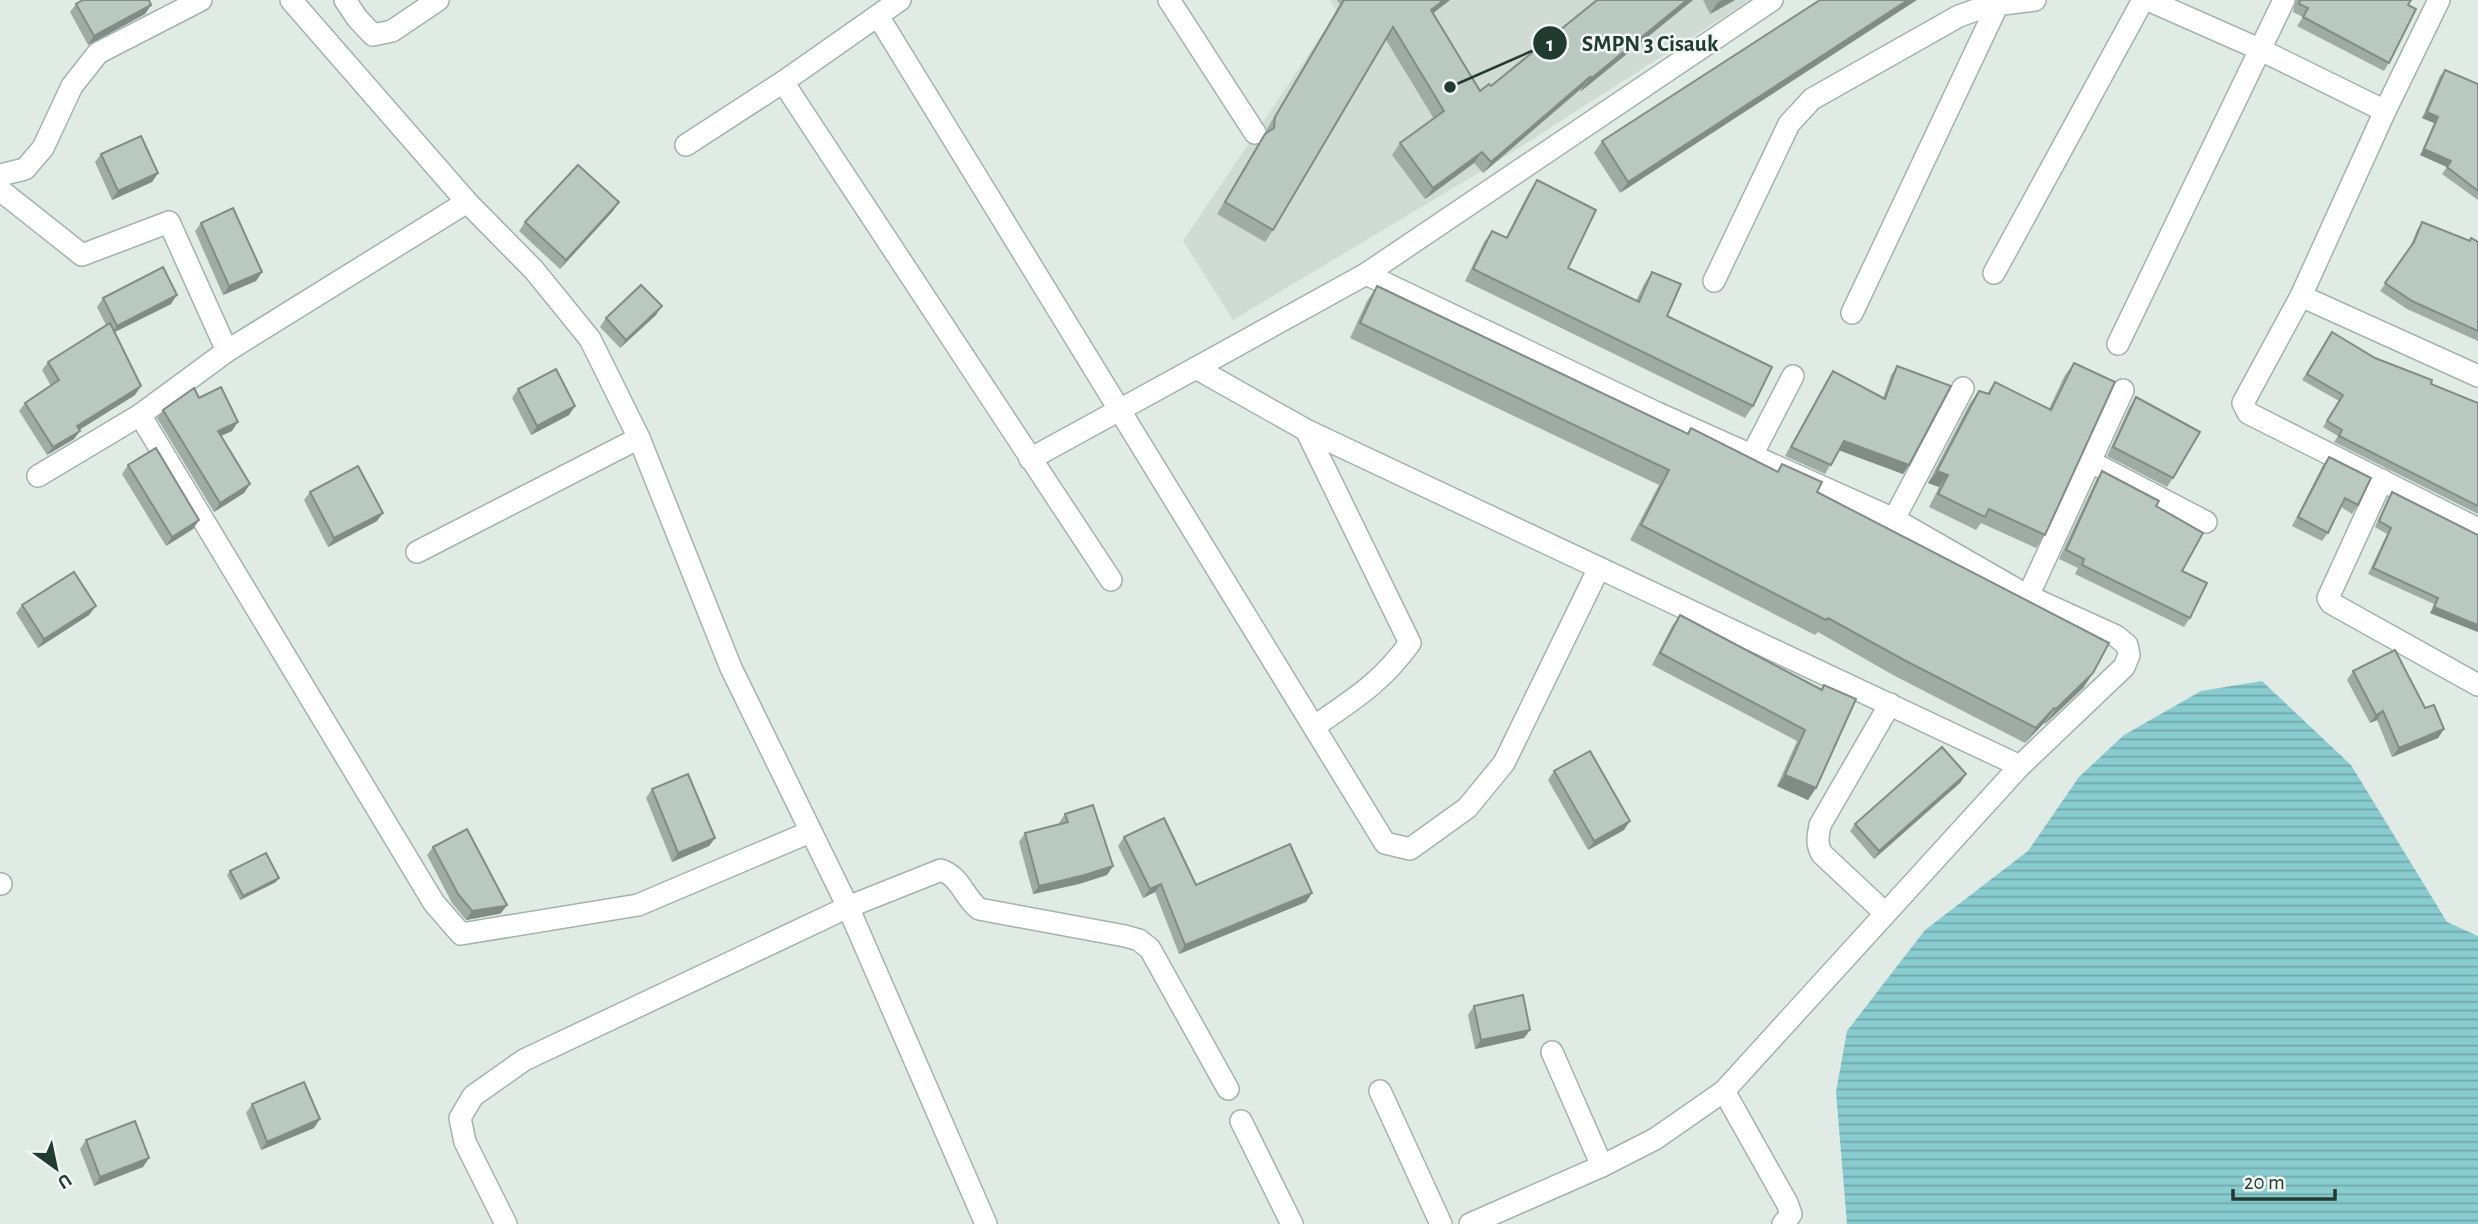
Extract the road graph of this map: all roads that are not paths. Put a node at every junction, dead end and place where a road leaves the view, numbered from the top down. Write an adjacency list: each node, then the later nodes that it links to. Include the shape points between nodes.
1 (201, 0): 19 (street, via 98,53 72,86 43,148 25,169)
2 (290, 0): 21 (street)
3 (345, 0): 4 (street, via 373,35 392,31)
4 (438, 0)
5 (900, 0): 13 (street)
6 (1170, 0): 17 (street)
7 (1772, 0): 22 (street)
8 (2035, 0): 12 (street)
9 (2146, 0): 14 (street); 23 (street)
10 (2284, 0): 14 (street)
11 (2438, 0): 16 (street)
12 (1998, 5): 24 (street, via 1959,16 1819,93 1801,109 1789,124); 26 (street)
13 (878, 16): 15 (street); 34 (street)
14 (2259, 49): 16 (street); 27 (street)
15 (783, 82): 18 (street); 39 (street)
16 (2385, 111): 25 (street)
17 (1255, 133)
18 (686, 145)
19 (0, 175)
20 (0, 190): 28 (street, via 82,255 169,222)
21 (467, 202): 28 (street); 37 (street, via 534,270 590,339)
22 (1366, 274): 29 (street); 38 (street)
23 (1994, 274)
24 (1714, 281)
25 (2301, 296): 31 (street); 42 (street, via 2243,403 2248,413)
26 (1852, 313)
27 (2118, 344)
28 (227, 351): 35 (street)
29 (1196, 368): 34 (street); 36 (street)
30 (1793, 376): 38 (street)
31 (2478, 376)
32 (1963, 388): 43 (street)
33 (2123, 390): 40 (street)
34 (1118, 409): 39 (street); 52 (street)
35 (140, 415): 41 (street); 54 (street, via 434,903 461,934 638,905)
36 (1306, 430): 47 (street); 52 (street, via 1410,643 1374,684)
37 (639, 438): 46 (street); 54 (street, via 731,668)
38 (1752, 455): 43 (street)
39 (1030, 459): 48 (street)
40 (2091, 462): 44 (street); 49 (street)
41 (38, 476)
42 (2382, 480): 45 (street); 50 (street, via 2328,598)
43 (1894, 519): 49 (street)
44 (2206, 522)
45 (2478, 529)
46 (417, 552)
47 (1599, 568): 51 (street); 52 (street, via 1504,763 1467,808 1410,849 1385,843)
48 (1111, 580)
49 (2028, 596): 53 (street, via 2116,636 2127,645 2129,655 2124,667)
50 (2478, 685)
51 (1890, 704): 53 (street); 56 (street, via 1820,825 1817,839 1822,854)
52 (1315, 726)
53 (2020, 766): 56 (street)
54 (810, 832): 55 (street)
55 (848, 906): 58 (street, via 941,870 954,875 979,909 1139,940 1150,949); 63 (street, via 524,1060 473,1096 460,1118 465,1142); 64 (street)
56 (1885, 913): 60 (street)
57 (1552, 1052): 62 (street)
58 (1228, 1089)
59 (1380, 1091): 66 (street)
60 (1724, 1091): 62 (street, via 1655,1139); 68 (street, via 1787,1203 1791,1214)
61 (1241, 1121): 65 (street)
62 (1602, 1166): 67 (street)
63 (506, 1224)
64 (986, 1224)
65 (1292, 1224)
66 (1441, 1224)
67 (1470, 1224)
68 (1783, 1224)

